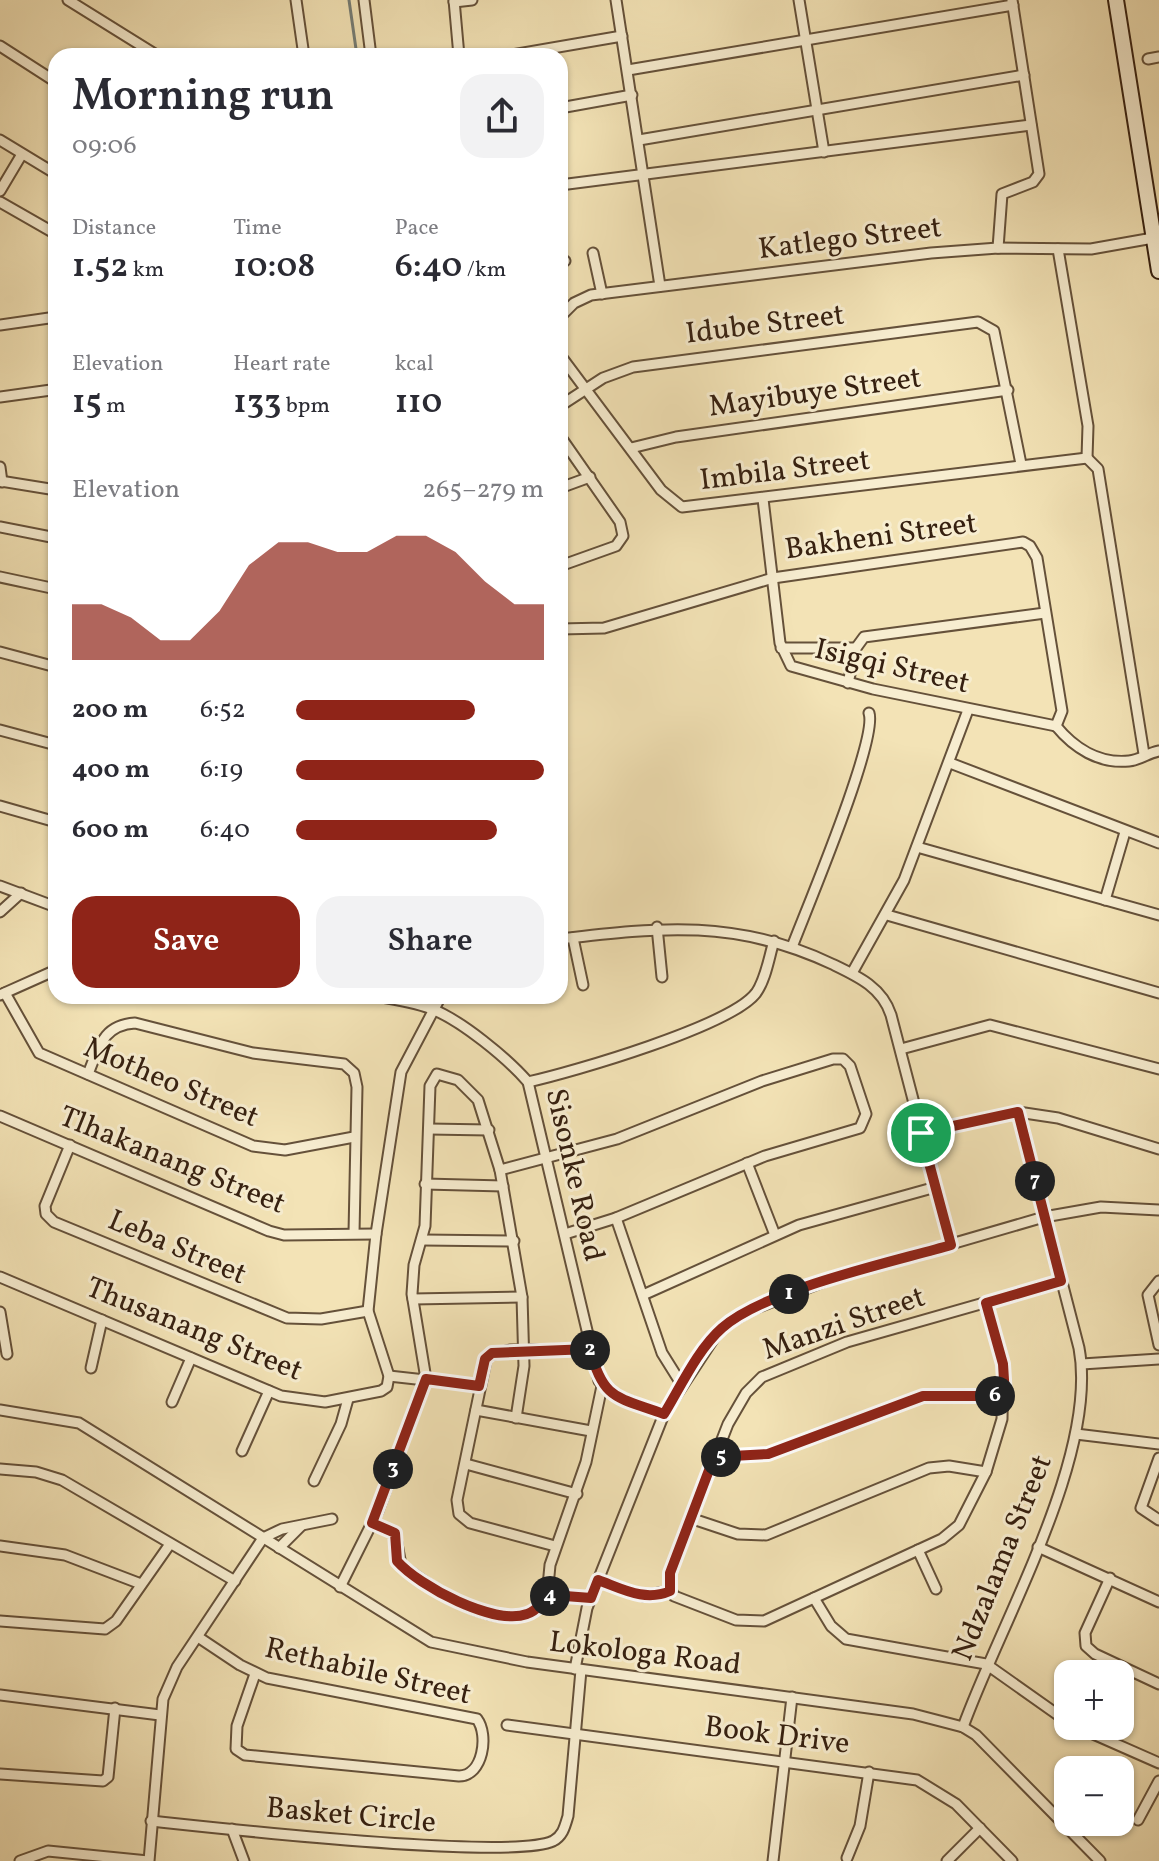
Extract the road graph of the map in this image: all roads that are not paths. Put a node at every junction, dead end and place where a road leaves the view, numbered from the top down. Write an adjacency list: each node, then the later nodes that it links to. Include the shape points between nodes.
1 (68, 0): 13 (street)
2 (296, 0): 14 (street)
3 (364, 0): 15 (street)
4 (472, 0): 8 (street)
5 (616, 0): 10 (street)
6 (799, 0): 11 (street)
7 (1116, 0): 37 (main road)
8 (454, 1): 16 (street)
9 (1013, 2): 11 (street); 21 (street)
10 (622, 36): 17 (street); 20 (street)
11 (806, 40): 20 (street); 25 (street)
12 (0, 46): 22 (street)
13 (145, 48)
14 (303, 48)
15 (370, 48)
16 (458, 48)
17 (552, 48)
18 (1159, 57): 19 (street)
19 (1148, 59)
20 (628, 70): 23 (street)
21 (1024, 75): 25 (street); 26 (street)
22 (48, 77)
23 (632, 95): 24 (street); 28 (street)
24 (568, 107)
25 (817, 110): 28 (street); 29 (street)
26 (1031, 125): 29 (street); 38 (street, via 1039,174 1033,182 1002,194)
27 (0, 140): 30 (street)
28 (639, 140): 32 (street)
29 (824, 152): 32 (street)
30 (22, 154): 31 (street); 34 (street)
31 (48, 169)
32 (644, 174): 33 (street); 42 (street)
33 (568, 184)
34 (0, 191)
35 (0, 202): 36 (street)
36 (48, 229)
37 (1153, 238): 39 (street, Katlego Street); 41 (main road)
38 (998, 248): 39 (street, Katlego Street); 42 (street, Katlego Street)
39 (1058, 249): 55 (street, via 1088,426)
40 (593, 253): 43 (street)
41 (1159, 271)
42 (660, 286): 43 (street, Katlego Street)
43 (602, 294): 44 (street, Katlego Street, via 582,298)
44 (568, 310)
45 (48, 318): 46 (street)
46 (0, 325)
47 (568, 366): 49 (street, Imbila Street)
48 (48, 390): 51 (street)
49 (586, 390): 50 (street, Idube Street, via 633,367 970,322 994,331); 52 (street, Idube Street); 54 (street, Imbila Street)
50 (1008, 390): 54 (street, Mayibuye Street, via 676,437); 56 (street)
51 (0, 397)
52 (568, 401)
53 (568, 447): 58 (street)
54 (631, 448): 62 (street, Imbila Street, via 661,490 682,507)
55 (1087, 458): 56 (street, Imbila Street); 82 (street, via 1098,469)
56 (1021, 464): 62 (street, Imbila Street)
57 (0, 467): 59 (street)
58 (590, 477): 60 (street); 65 (street, via 620,522 623,536 616,546)
59 (1, 482): 61 (street)
60 (568, 485)
61 (48, 489)
62 (763, 499): 67 (street, Isigqi Street)
63 (0, 527): 64 (street)
64 (48, 536)
65 (568, 563)
66 (0, 577): 68 (street)
67 (773, 578): 69 (street, Bakheni Street, via 1023,542 1037,558); 70 (street, Bakheni Street, via 604,628); 71 (street, Isigqi Street)
68 (48, 587)
69 (1045, 613): 72 (street, via 871,635 859,640); 78 (street, Bakheni Street, via 1062,711)
70 (568, 629)
71 (781, 648): 72 (street); 75 (street, Isigqi Street, via 799,671)
72 (856, 648): 75 (street)
73 (0, 652): 74 (street)
74 (48, 665)
75 (848, 683): 76 (street, Isigqi Street)
76 (968, 710): 78 (street, Isigqi Street); 83 (street)
77 (869, 713): 100 (street, via 872,722 863,756)
78 (1056, 726): 82 (street, via 1075,747 1090,754 1129,761)
79 (0, 730): 80 (street)
80 (48, 743)
81 (1159, 751): 82 (street)
82 (1144, 754)
83 (950, 763): 86 (street); 88 (street)
84 (0, 806): 85 (street)
85 (48, 820)
86 (1125, 832): 87 (street); 91 (street)
87 (1159, 843)
88 (917, 847): 91 (street); 94 (street)
89 (0, 886): 90 (street)
90 (21, 893): 92 (street); 93 (street)
91 (1105, 900): 95 (street)
92 (48, 904)
93 (0, 912)
94 (887, 915): 101 (street); 105 (street)
95 (1159, 915)
96 (657, 927): 98 (street); 99 (street, via 703,928); 103 (street)
97 (568, 938): 98 (street)
98 (573, 938): 104 (street)
99 (774, 941): 100 (street); 113 (street, via 756,992 737,1008 621,1057)
100 (792, 947): 101 (street)
101 (852, 973): 110 (street, via 886,1002)
102 (48, 974): 106 (street)
103 (662, 977)
104 (583, 985)
105 (1159, 993)
106 (2, 994): 112 (street, Motheo Street, via 39,1053)
107 (411, 1004): 109 (street, Sisonke Road)
108 (436, 1004): 109 (street)
109 (433, 1009): 113 (street, Sisonke Road); 132 (street, via 399,1082)
110 (901, 1049): 111 (street, via 990,1025); 118 (street)
111 (1159, 1069)
112 (88, 1074): 119 (street, Motheo Street, via 253,1146 285,1150); 119 (street, via 104,1035 116,1026 135,1023 253,1053 335,1061 350,1068 356,1079)
113 (528, 1082): 122 (street, Sisonke Road)
114 (1018, 1112): 118 (street); 121 (street, via 1058,1118); 129 (street, Ndzalama Street)
115 (1, 1118): 120 (street, Tlhakanang Street)
116 (429, 1129): 117 (street); 117 (street, via 431,1081 441,1073 474,1094); 125 (street)
117 (489, 1130): 124 (street)
118 (921, 1133): 127 (street)
119 (354, 1137): 131 (street)
120 (70, 1145): 131 (street, Tlhakanang Street, via 269,1231); 145 (street, Leba Street, via 45,1206 54,1222 287,1318)
121 (1159, 1149)
122 (548, 1156): 123 (street, via 617,1139 762,1081 833,1059 848,1062 865,1108 864,1124); 124 (street); 133 (street, Sisonke Road)
123 (747, 1163): 130 (street); 134 (street)
124 (500, 1170): 126 (street)
125 (425, 1184): 126 (street); 135 (street)
126 (503, 1186): 136 (street)
127 (936, 1187): 134 (street); 137 (street)
128 (1159, 1210): 129 (street, Basket Circle, via 1101,1207)
129 (1044, 1217): 137 (street, Basket Circle); 139 (street, Ndzalama Street)
130 (616, 1218): 133 (street); 141 (street)
131 (354, 1233): 132 (street, Tlhakanang Street)
132 (376, 1234): 145 (street)
133 (565, 1234): 149 (street, Sisonke Road)
134 (775, 1235): 141 (street)
135 (423, 1240): 136 (street); 143 (street, via 414,1265)
136 (514, 1241): 142 (street)
137 (951, 1245): 158 (street, Basket Circle, via 831,1279 733,1319 720,1329)
138 (0, 1277): 147 (street, Thusanang Street)
139 (1061, 1281): 144 (street, Manzi Street); 154 (street, Ndzalama Street)
140 (1159, 1281): 148 (street, via 1148,1301)
141 (643, 1295): 158 (street, via 662,1353)
142 (522, 1297): 143 (street); 150 (street)
143 (413, 1299): 157 (street)
144 (986, 1303): 162 (street, via 1003,1364); 173 (street, Manzi Street, via 847,1342 762,1377 746,1393)
145 (368, 1311): 156 (street)
146 (0, 1312): 151 (street)
147 (102, 1320): 152 (street, Thusanang Street); 155 (street)
148 (1159, 1345)
149 (590, 1349): 150 (street); 160 (street, Sisonke Road)
150 (524, 1351): 159 (street, via 489,1354); 168 (street)
151 (7, 1354)
152 (191, 1358): 161 (street, Thusanang Street); 164 (street)
153 (1159, 1359): 154 (street)
154 (1082, 1364): 170 (street, Ndzalama Street)
155 (91, 1368)
156 (389, 1376): 157 (street); 163 (street, Thusanang Street, via 387,1387 375,1394)
157 (426, 1379): 159 (street); 183 (street)
158 (682, 1385): 167 (street, Basket Circle)
159 (479, 1386): 166 (street)
160 (602, 1386): 167 (street); 169 (street)
161 (269, 1391): 163 (street, Thusanang Street, via 303,1400); 172 (street)
162 (1005, 1396): 173 (street, via 923,1396 768,1454); 177 (street)
163 (348, 1399): 178 (street)
164 (172, 1402)
165 (0, 1410): 185 (street, Lokologa Road, via 79,1423)
166 (476, 1410): 168 (street); 175 (street)
167 (664, 1414): 193 (street, Basket Circle)
168 (516, 1418): 169 (street)
169 (591, 1431): 179 (street)
170 (1076, 1434): 171 (street); 189 (street, Ndzalama Street)
171 (1159, 1444)
172 (242, 1451)
173 (714, 1457): 180 (street, Manzi Street)
174 (1159, 1458): 182 (street, via 1141,1508)
175 (466, 1464): 179 (street); 188 (street, via 457,1500 463,1519)
176 (0, 1469): 186 (street, via 62,1480)
177 (986, 1472): 180 (street, via 929,1468 766,1535 738,1534); 191 (street, via 959,1525)
178 (314, 1481)
179 (577, 1494): 188 (street)
180 (690, 1518): 198 (street, Manzi Street, via 670,1573)
181 (332, 1519): 184 (street)
182 (1159, 1520)
183 (372, 1523): 196 (street); 199 (street, via 395,1533 401,1565 473,1608 522,1615 535,1611)
184 (301, 1526): 185 (street); 190 (street)
185 (263, 1538): 190 (street, Lokologa Road); 194 (street)
186 (170, 1544): 194 (street); 195 (street)
187 (0, 1546): 195 (street, via 65,1555)
188 (555, 1546): 199 (street)
189 (1038, 1547): 192 (street); 205 (street, Ndzalama Street)
190 (279, 1548): 196 (street, Lokologa Road)
191 (918, 1550): 197 (street); 201 (street)
192 (1110, 1578): 202 (street); 208 (street, via 1085,1633 1086,1646)
193 (598, 1580): 198 (street, via 643,1596); 200 (street, Basket Circle)
194 (235, 1581): 204 (street)
195 (141, 1584): 203 (street, via 105,1629)
196 (340, 1587): 206 (street, Lokologa Road, via 431,1642)
197 (936, 1589)
198 (670, 1591): 201 (street, via 679,1599 750,1622 776,1617)
199 (547, 1597): 200 (street)
200 (591, 1598): 206 (street, Basket Circle)
201 (814, 1598): 205 (street, via 846,1639)
202 (1159, 1602)
203 (0, 1621)
204 (198, 1637): 207 (street, Rethabile Street); 213 (street, via 169,1682)
205 (986, 1664): 212 (street); 215 (street, Ndzalama Street)
206 (578, 1670): 210 (street, Lokologa Road); 216 (street, Basket Circle)
207 (255, 1674): 207 (street, Rethabile Street, via 471,1717 482,1730 477,1768 465,1776 245,1755 236,1749 235,1737)
208 (1159, 1684)
209 (0, 1695): 211 (street)
210 (792, 1697): 215 (street, Lokologa Road, via 913,1714); 218 (street)
211 (115, 1708): 213 (street); 221 (street, via 108,1777 103,1781)
212 (1054, 1712)
213 (160, 1715): 224 (street)
214 (507, 1725): 216 (street, Book Drive)
215 (963, 1727): 237 (street, Lokologa Road, via 1000,1756)
216 (578, 1734): 218 (street, Book Drive); 227 (street, Basket Circle, via 561,1834 546,1844)
217 (1107, 1740): 219 (street)
218 (784, 1762): 220 (street, Book Drive); 234 (street)
219 (1159, 1763)
220 (869, 1772): 225 (street, Book Drive, via 931,1786); 229 (street, via 860,1826)
221 (0, 1774)
222 (1159, 1781): 223 (street)
223 (1138, 1820)
224 (151, 1821): 226 (street, Basket Circle); 231 (street)
225 (980, 1828): 235 (street); 236 (street, Book Drive)
226 (232, 1829): 227 (street, Basket Circle); 232 (street, Basket Circle)
227 (466, 1850): 233 (street)
228 (75, 1857): 230 (street, via 48,1851); 231 (street)
229 (847, 1858)
230 (20, 1861)
231 (148, 1861)
232 (244, 1861)
233 (462, 1861)
234 (773, 1861)
235 (947, 1861)
236 (1012, 1861)
237 (1100, 1861)

